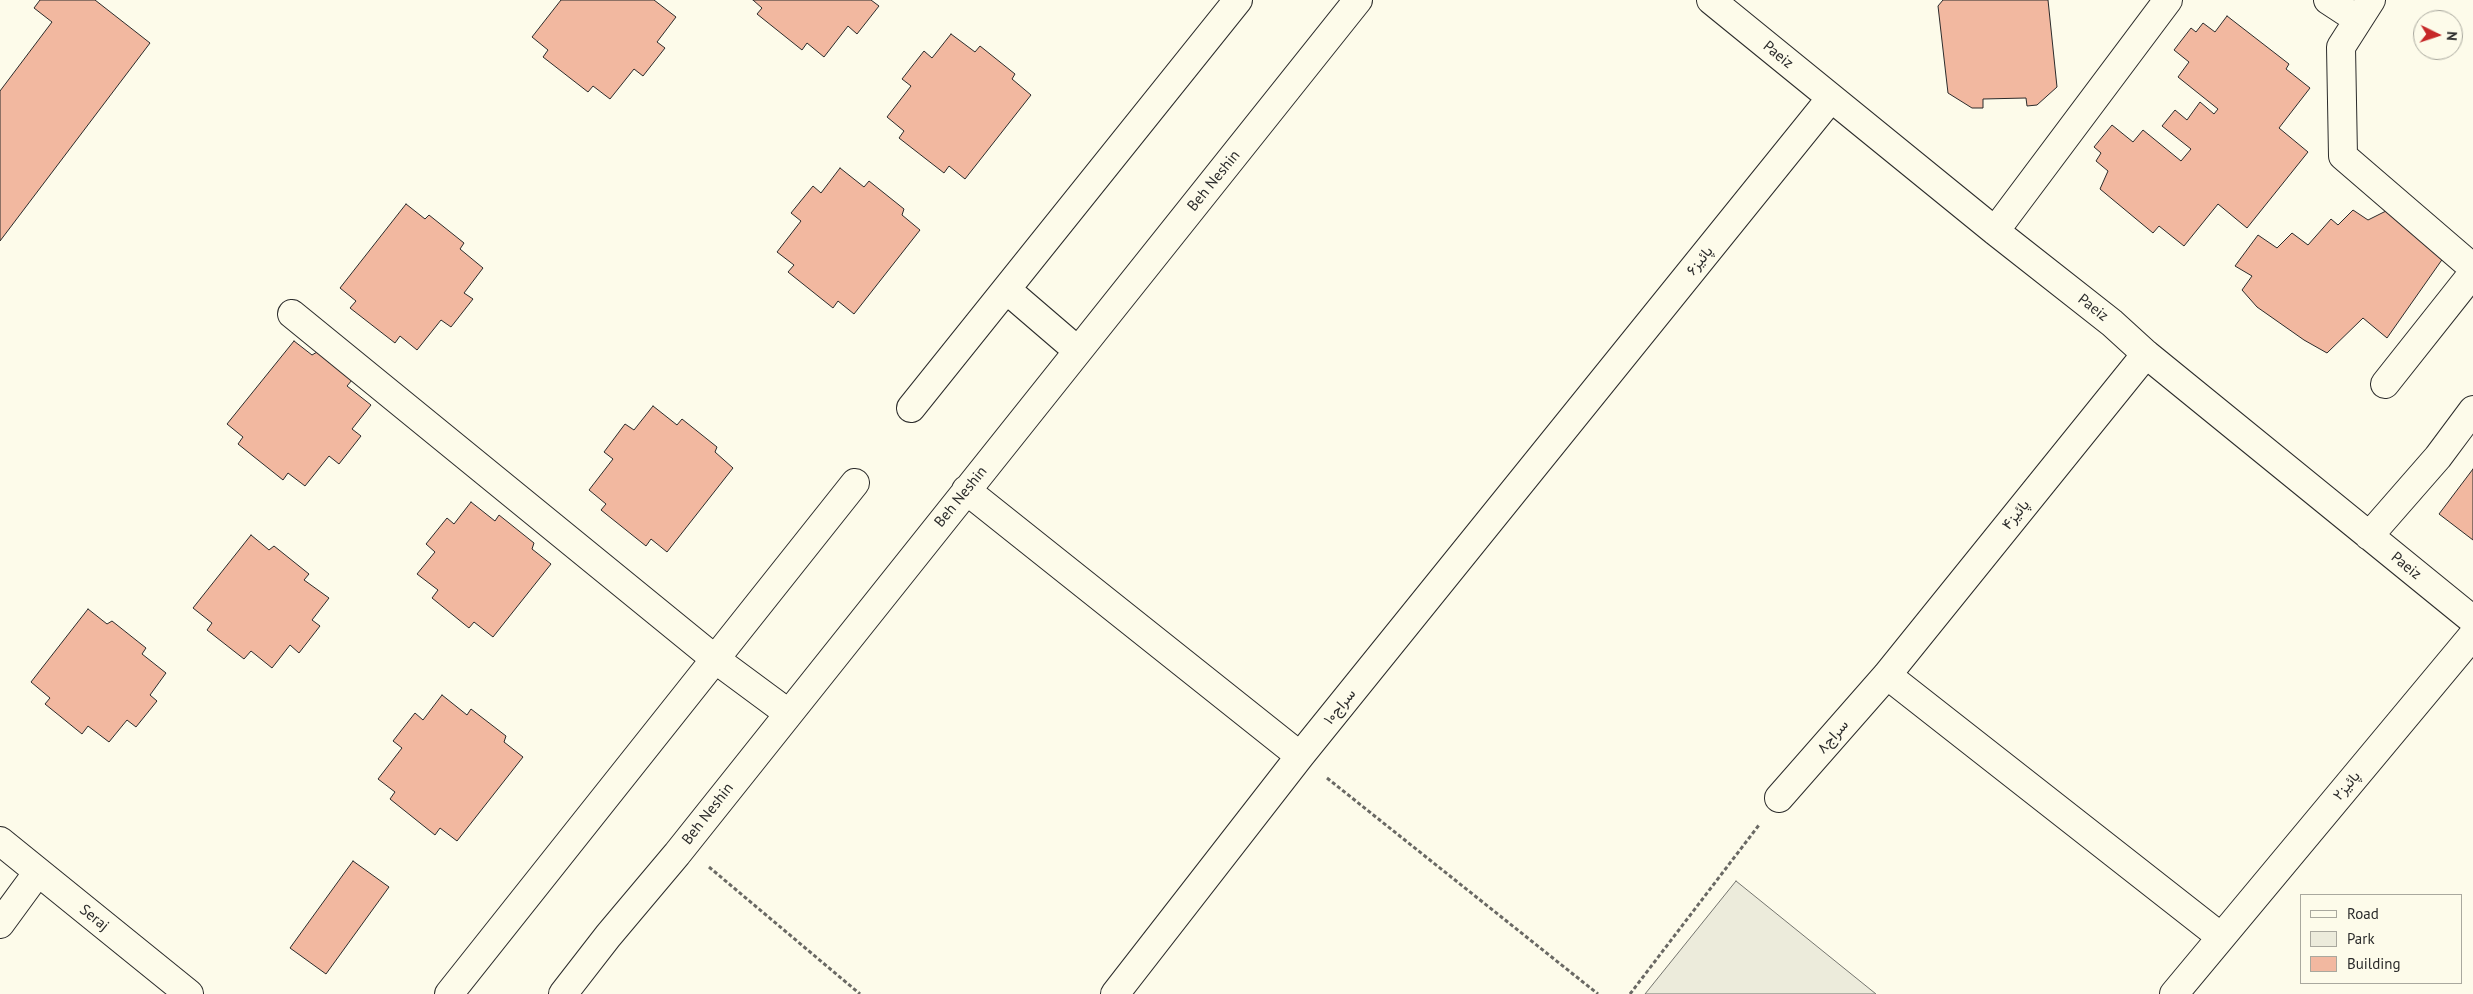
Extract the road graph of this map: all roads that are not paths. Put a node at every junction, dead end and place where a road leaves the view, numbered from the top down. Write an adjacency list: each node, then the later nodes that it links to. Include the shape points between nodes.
1 (1238, 0): 11 (street)
2 (1358, 0): 13 (street, Beh Neshin)
3 (1711, 0): 7 (street, Paeiz)
4 (2168, 0): 8 (street)
5 (2328, 0): 6 (street)
6 (2364, 10): 9 (street, via 2341,47 2343,156)
7 (1831, 98): 8 (street, Paeiz); 18 (street, پائیز۶)
8 (1994, 231): 14 (street, Paeiz, via 2112,323)
9 (2473, 268)
10 (2473, 273): 15 (street)
11 (1007, 290): 13 (street); 16 (street)
12 (292, 314): 24 (street)
13 (1078, 351): 20 (street, Beh Neshin)
14 (2146, 354): 21 (street, Paeiz); 25 (street, پائیز۴)
15 (2385, 384)
16 (911, 408)
17 (2473, 410): 21 (street, via 2438,458)
18 (1570, 425): 27 (street, سراج۱۰)
19 (855, 484): 24 (street)
20 (966, 490): 26 (street, Beh Neshin); 27 (street)
21 (2369, 536): 22 (street, Paeiz)
22 (2473, 620)
23 (2473, 635): 32 (street, پائیز۲)
24 (716, 658): 26 (street); 34 (street)
25 (1887, 675): 28 (street, ۸سراج); 32 (street)
26 (788, 714): 35 (street, Beh Neshin)
27 (1300, 756): 36 (street, سراج۱۰)
28 (1779, 798)
29 (0, 841): 30 (street, Seraj)
30 (38, 872): 31 (street); 33 (street, Seraj)
31 (0, 924)
32 (2221, 937): 37 (street, پائیز۲)
33 (189, 994)
34 (449, 994)
35 (563, 994)
36 (1115, 994)
37 (2174, 994)

